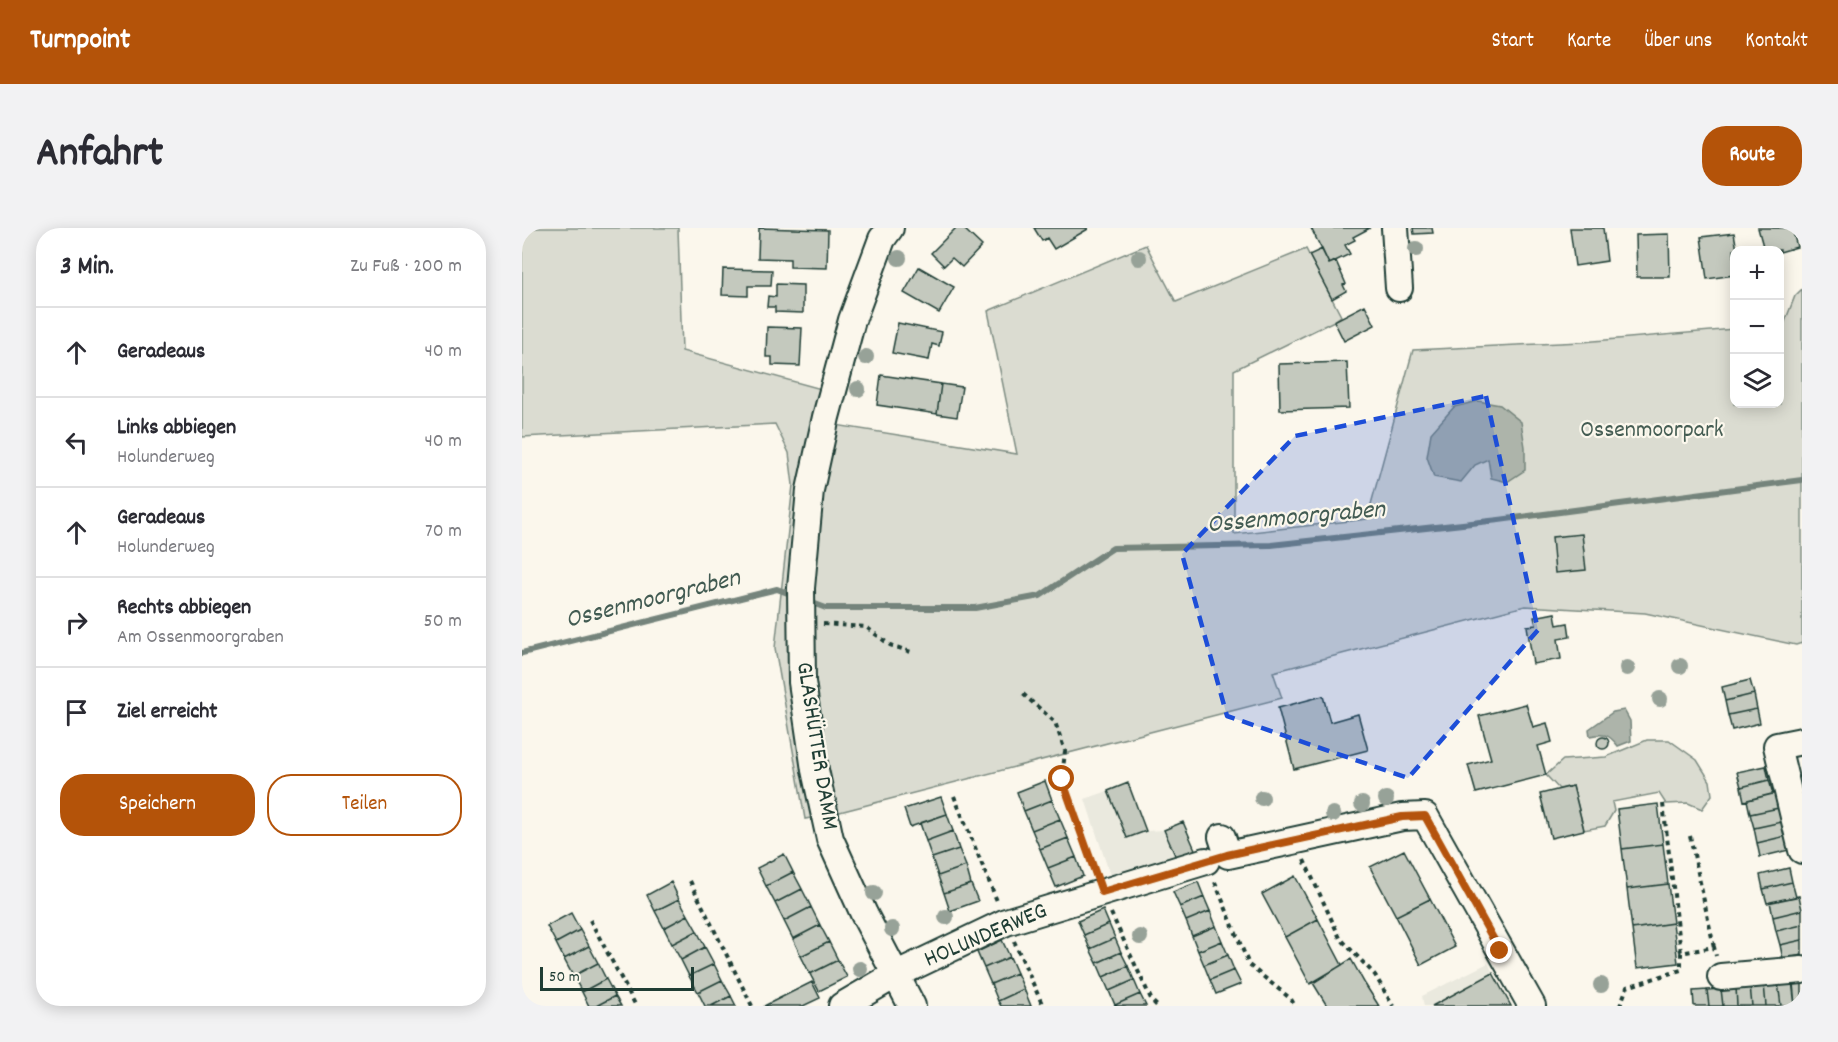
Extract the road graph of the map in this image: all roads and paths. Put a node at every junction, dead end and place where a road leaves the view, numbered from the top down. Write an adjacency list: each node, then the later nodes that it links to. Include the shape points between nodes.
1 (890, 228): 4 (street, GLASHÜTTER DAMM, via 882,239 852,320 826,417 810,490)
2 (1395, 228): 3 (street)
3 (1399, 288)
4 (801, 622): 5 (path, via 866,627 890,645); 22 (street, GLASHÜTTER DAMM, via 802,682 830,839)
5 (911, 651)
6 (1023, 694): 16 (path, via 1055,722 1065,751 1062,779)
7 (1802, 741): 13 (street, via 1777,746)
8 (954, 795): 18 (path)
9 (1663, 804): 20 (path)
10 (1690, 836): 19 (path)
11 (1222, 837): 12 (street, via 1227,855)
12 (1295, 841): 31 (path, via 1340,938 1375,975); 32 (street, via 1402,817 1425,816)
13 (1802, 850)
14 (1206, 861): 16 (street, HOLUNDERWEG); 30 (path, via 1249,965)
15 (690, 881): 25 (path)
16 (1102, 892): 18 (street, HOLUNDERWEG); 29 (path)
17 (590, 920): 24 (path)
18 (1006, 922): 22 (street, HOLUNDERWEG); 28 (path)
19 (1714, 947): 20 (path); 23 (path)
20 (1681, 953): 33 (path, via 1681,970 1627,987)
21 (1802, 970): 23 (street)
22 (895, 975): 26 (street, HOLUNDERWEG); 27 (street, GLASHÜTTER DAMM)
23 (1721, 977)
24 (636, 1006)
25 (752, 1006)
26 (842, 1006)
27 (912, 1006)
28 (1043, 1006)
29 (1157, 1006)
30 (1295, 1006)
31 (1393, 1006)
32 (1532, 1006)
33 (1620, 1006)

